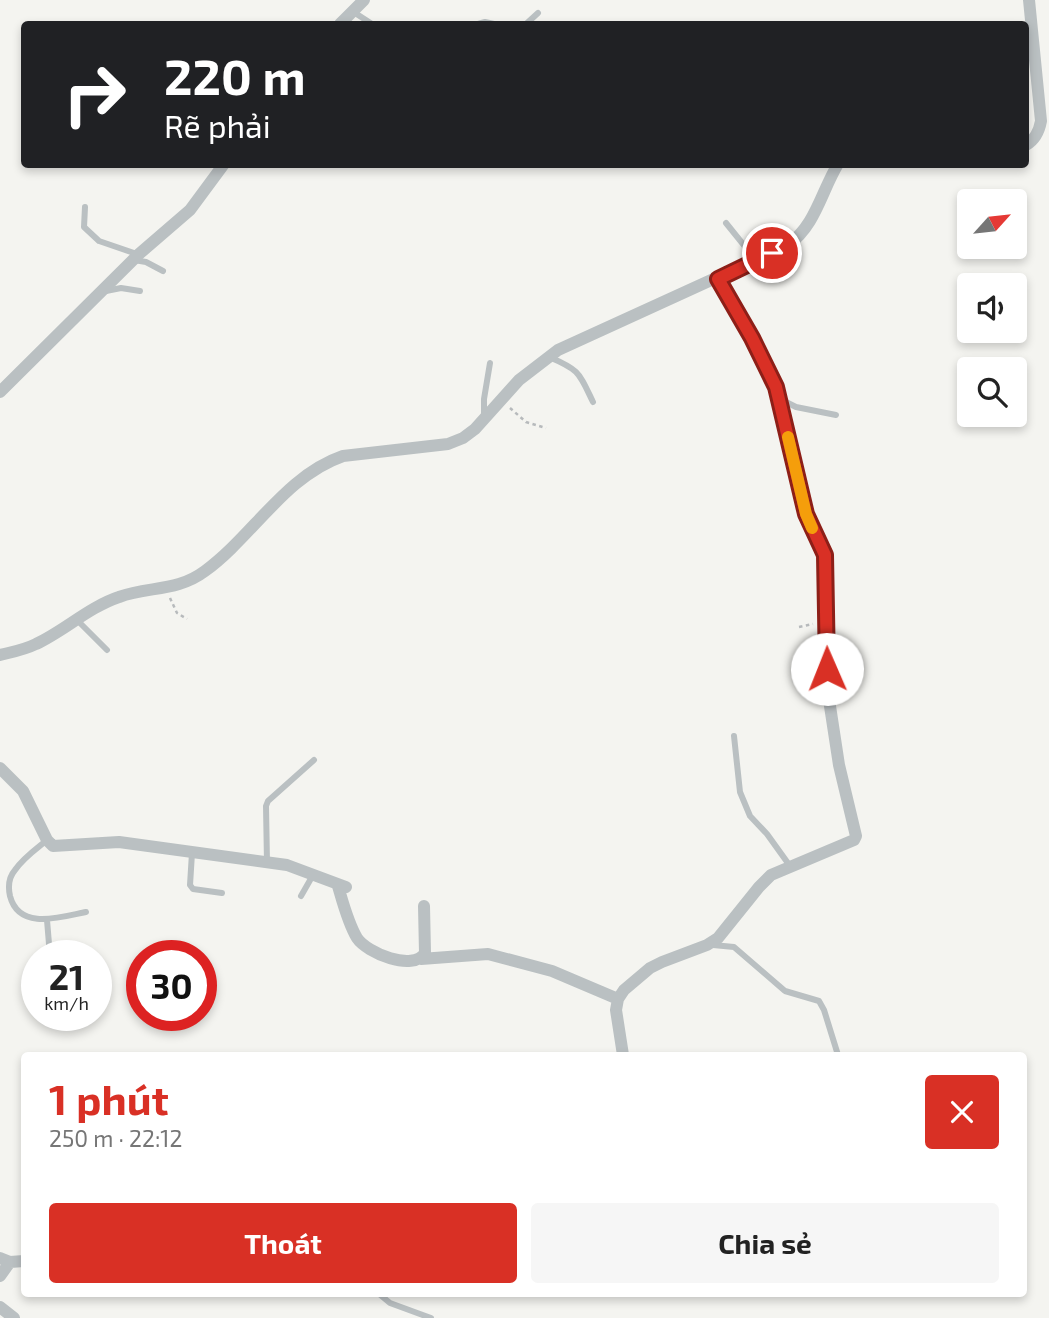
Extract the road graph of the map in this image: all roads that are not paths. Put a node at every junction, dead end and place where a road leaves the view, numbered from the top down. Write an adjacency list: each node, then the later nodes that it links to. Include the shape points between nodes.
1 (363, 0): 3 (street)
2 (1029, 0): 8 (street, via 1040,95 1039,131)
3 (352, 11): 5 (street); 6 (lane)
4 (538, 13): 7 (lane)
5 (343, 21)
6 (367, 21)
7 (529, 21)
8 (1029, 143)
9 (220, 168): 13 (street, via 191,210)
10 (836, 168): 14 (street, via 801,236)
11 (85, 207): 13 (lane, via 84,227 99,241)
12 (726, 223): 14 (lane)
13 (137, 257): 15 (lane); 17 (street)
14 (756, 261): 16 (street)
15 (163, 271)
16 (718, 279): 19 (street, via 585,336); 22 (street, via 766,364)
17 (104, 291): 18 (lane); 21 (street)
18 (140, 291)
19 (548, 357): 23 (lane, via 580,374); 25 (street)
20 (490, 363): 25 (lane)
21 (0, 392)
22 (780, 399): 24 (lane); 35 (street, via 806,514 825,555 828,693 856,836)
23 (593, 402)
24 (836, 415)
25 (484, 418): 26 (street, via 463,438 448,444 327,461 299,480 227,553 190,581 119,597)
26 (77, 620): 27 (lane); 28 (street, via 38,643)
27 (107, 650)
28 (0, 655)
29 (734, 736): 35 (lane, via 740,792 750,816)
30 (314, 760): 34 (lane, via 268,801)
31 (0, 768): 32 (street, via 23,790)
32 (47, 840): 33 (street, via 53,846 120,842); 41 (lane, via 13,872 9,884 19,914)
33 (192, 853): 34 (street); 37 (lane, via 190,885)
34 (267, 863): 36 (street)
35 (790, 866): 43 (street, via 759,887 718,938)
36 (313, 875): 38 (lane); 44 (street, via 342,887 358,940 395,961)
37 (222, 893)
38 (301, 896)
39 (424, 906): 44 (street)
40 (86, 912): 41 (lane)
41 (47, 920): 42 (lane)
42 (49, 940)
43 (707, 945): 45 (street, via 650,968); 47 (lane, via 734,947 785,992 819,1001)
44 (422, 959): 45 (street, via 488,954 552,971)
45 (618, 999): 46 (street)
46 (623, 1052)
47 (837, 1052)
48 (5, 1260): 49 (street)
49 (0, 1276)
50 (383, 1297): 53 (lane)
51 (0, 1307): 52 (street)
52 (14, 1318)
53 (431, 1318)

